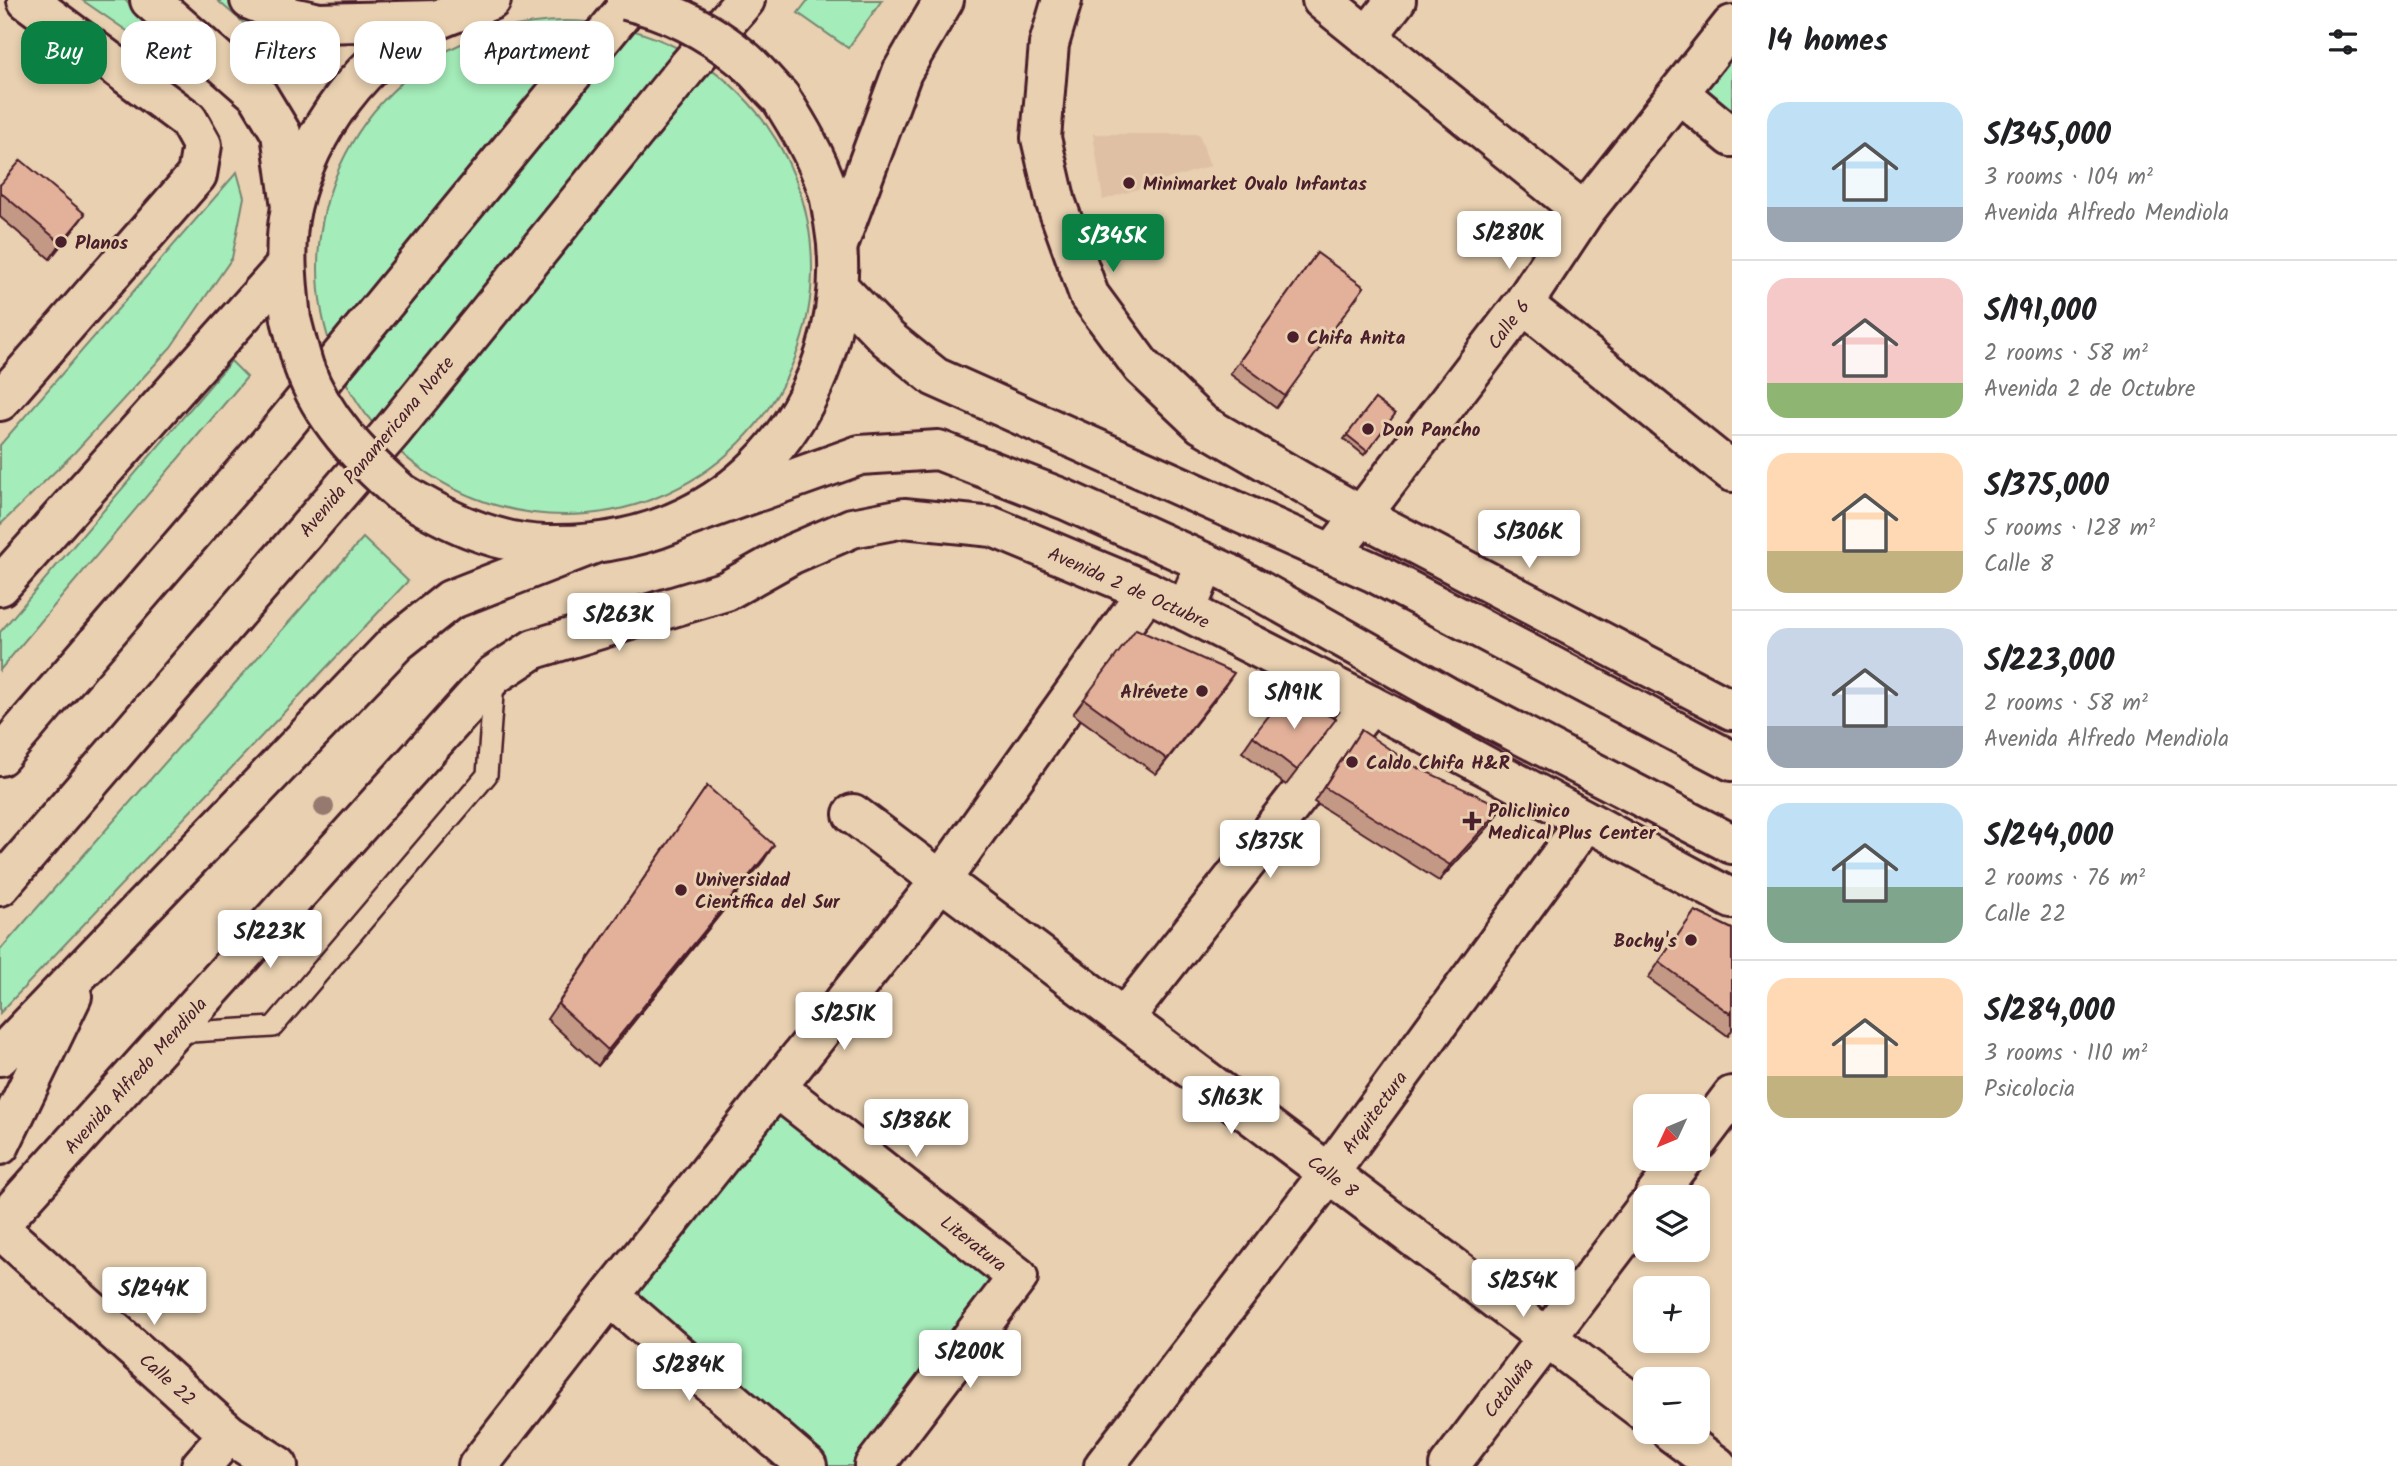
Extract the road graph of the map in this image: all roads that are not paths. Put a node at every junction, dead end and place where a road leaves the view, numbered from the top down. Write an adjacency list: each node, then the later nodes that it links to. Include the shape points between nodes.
1 (27, 0): 23 (main road, via 188,120 202,145 197,175)
2 (150, 0): 17 (main road, via 258,95 281,133)
3 (250, 0): 12 (main road, via 292,18 319,23)
4 (491, 0): 12 (main road)
5 (626, 0): 19 (main road, bridge, via 699,28 743,59 779,97 808,142 829,192)
6 (633, 0): 36 (main road, via 274,438)
7 (746, 0): 42 (main road, Avenida Panamericana Norte, via 393,430)
8 (944, 0): 19 (main road, via 902,72)
9 (1062, 0): 25 (main road, via 1049,44 1041,138 1056,203 1089,295 1142,367 1202,425)
10 (1322, 0): 14 (main road)
11 (1396, 0): 14 (main road)
12 (436, 20): 17 (main road, via 395,47 359,79 329,118 306,161)
13 (1732, 25): 15 (main road, Calle 6)
14 (1367, 37): 18 (main road)
15 (1679, 93): 16 (main road); 18 (main road, Calle 6)
16 (1732, 137)
17 (291, 207): 20 (main road)
18 (1584, 212): 22 (main road, Calle 6)
19 (838, 244): 21 (main road)
20 (285, 267): 27 (main road, bridge, via 290,319 305,369 329,416 360,457 400,492 444,518 493,536 544,545); 30 (main road)
21 (839, 288): 26 (main road, via 833,331 818,377 795,421 765,459 728,491); 28 (main road, via 888,339 935,377)
22 (1523, 304): 24 (main road); 25 (main road, Calle 6)
23 (0, 401)
24 (1732, 472)
25 (1362, 516): 28 (main road, Calle 6); 35 (main road)
26 (687, 517): 27 (main road, via 642,534); 29 (main road, via 860,455 938,450 1066,500)
27 (596, 543): 44 (main road, via 450,600 396,643)
28 (1332, 554): 37 (main road)
29 (1205, 564): 32 (main road); 40 (main road)
30 (0, 586)
31 (1147, 591): 32 (main road, Avenida 2 de Octubre); 33 (main road, Avenida 2 de Octubre, via 993,527 904,518 852,528 792,554 726,591 534,649); 41 (main road)
32 (1186, 611): 34 (main road, Avenida 2 de Octubre)
33 (494, 675): 46 (main road, Avenida Alfredo Mendiola); 46 (lane, via 487,775 273,1027)
34 (1370, 705): 39 (main road, Avenida 2 de Octubre); 45 (main road)
35 (1732, 710)
36 (0, 756)
37 (1732, 761)
38 (853, 814): 41 (main road, Calle 8)
39 (1586, 821): 43 (main road, Avenida 2 de Octubre); 53 (main road, Arquitectura)
40 (1732, 844)
41 (941, 880): 45 (main road, Calle 8); 48 (main road)
42 (0, 886)
43 (1732, 900)
44 (89, 962): 47 (main road); 51 (main road)
45 (1124, 1018): 53 (main road, Calle 8)
46 (174, 1033): 55 (main road, Avenida Alfredo Mendiola)
47 (0, 1056)
48 (777, 1088): 58 (main road); 67 (main road, Literatura, via 1018,1277)
49 (1732, 1096): 50 (main road)
50 (1710, 1125)
51 (0, 1145)
52 (1674, 1171): 54 (main road)
53 (1329, 1173): 59 (main road, Calle 8); 68 (main road, Arquitectura)
54 (1663, 1185)
55 (0, 1223)
56 (1633, 1225): 59 (main road, Cataluña)
57 (0, 1229): 61 (main road, Calle 22)
58 (610, 1296): 65 (main road); 66 (main road)
59 (1546, 1337): 60 (main road, Calle 8); 69 (main road, Cataluña)
60 (1633, 1403)
61 (229, 1434): 63 (main road); 64 (main road, Calle 22)
62 (1687, 1444): 70 (main road)
63 (201, 1466)
64 (278, 1466)
65 (478, 1466)
66 (807, 1466)
67 (874, 1466)
68 (1104, 1466)
69 (1449, 1466)
70 (1717, 1466)

